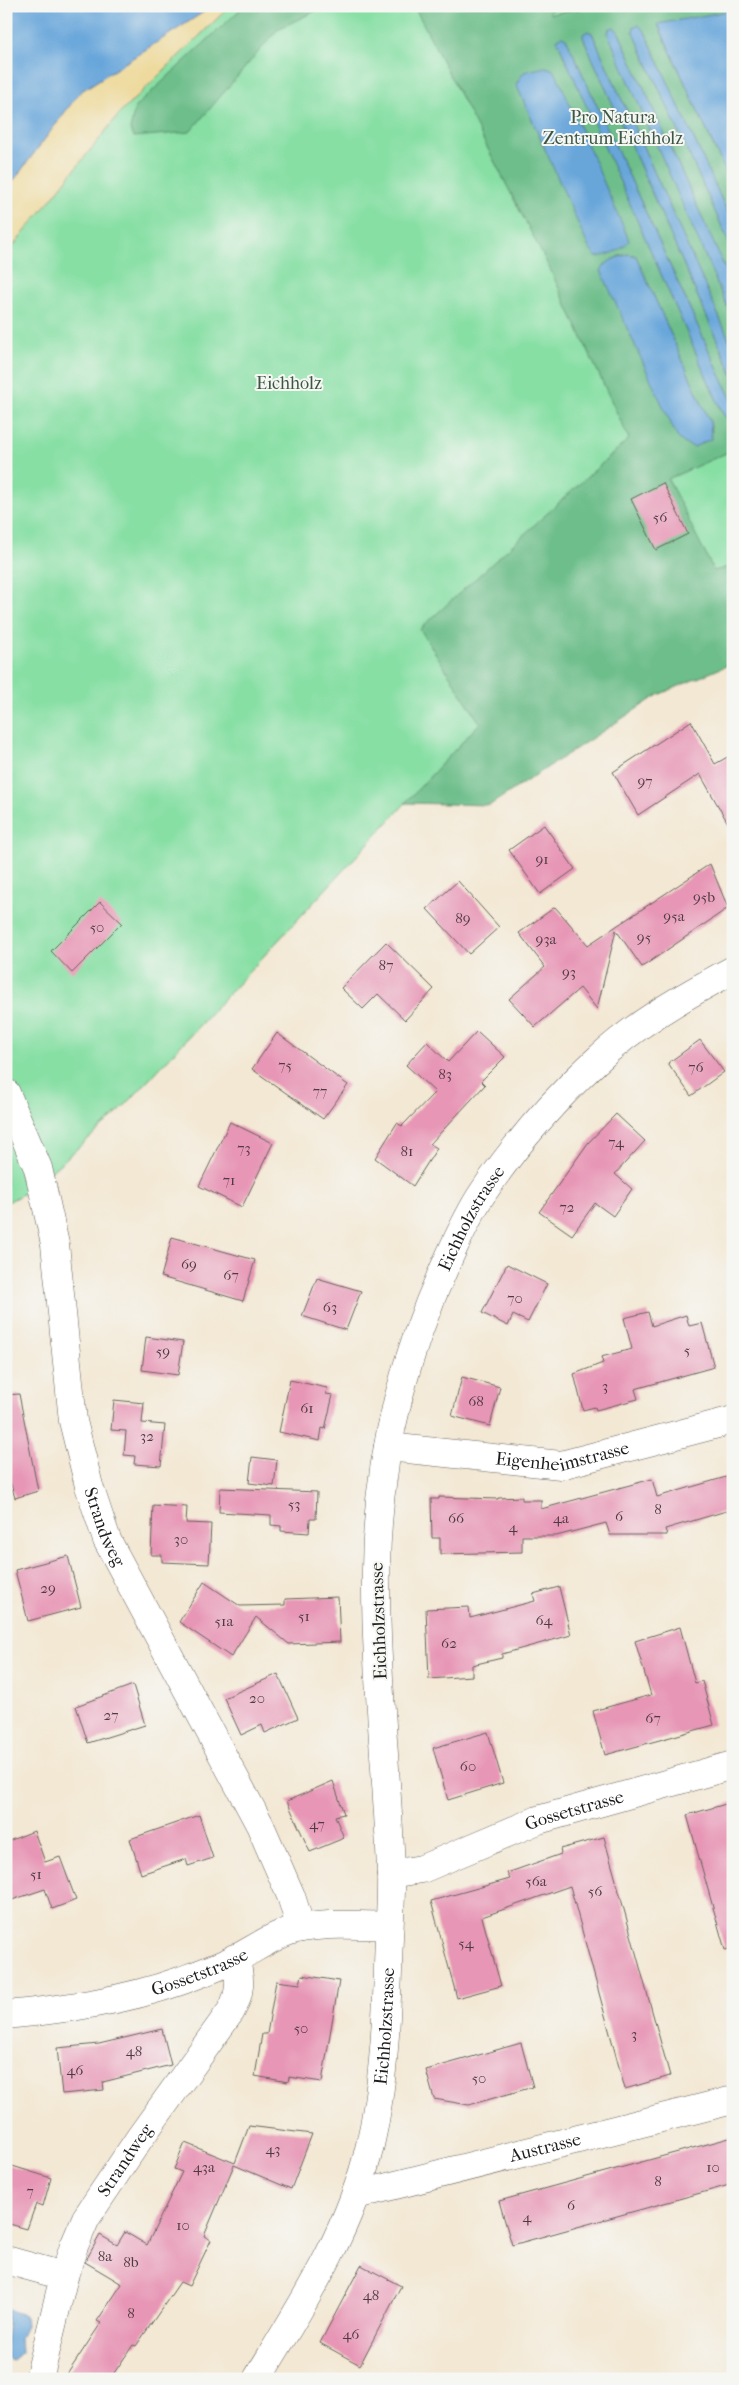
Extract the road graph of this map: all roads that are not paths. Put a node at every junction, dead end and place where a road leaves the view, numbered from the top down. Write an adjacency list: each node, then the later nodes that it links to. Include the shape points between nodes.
1 (733, 970): 4 (street, Eichholzstrasse, via 667,1008 596,1061 515,1148 485,1190 452,1251 411,1350 396,1402)
2 (6, 1092): 8 (street, Strandweg, via 38,1168 56,1244 73,1421 97,1513 107,1540 260,1825 291,1896)
3 (733, 1420): 4 (street, Eigenheimstrasse, via 561,1465)
4 (388, 1447): 6 (street, Eichholzstrasse, via 377,1528 376,1572)
5 (733, 1765): 6 (street, Gossetstrasse, via 538,1820 422,1870)
6 (391, 1874): 7 (street, Eichholzstrasse)
7 (389, 1926): 8 (street, Gossetstrasse); 12 (street, Eichholzstrasse, via 387,2011 379,2093 371,2144)
8 (301, 1928): 9 (street, Gossetstrasse, via 276,1936)
9 (235, 1958): 10 (street, Gossetstrasse, via 180,1981 114,2000); 14 (street, Strandweg, via 240,1976 238,1998 86,2218)
10 (6, 2015)
11 (733, 2100): 12 (street, Austrasse)
12 (356, 2195): 16 (street, Eichholzstrasse, via 305,2300)
13 (6, 2260): 14 (street)
14 (64, 2276): 15 (street, Strandweg)
15 (39, 2379)
16 (257, 2379)

